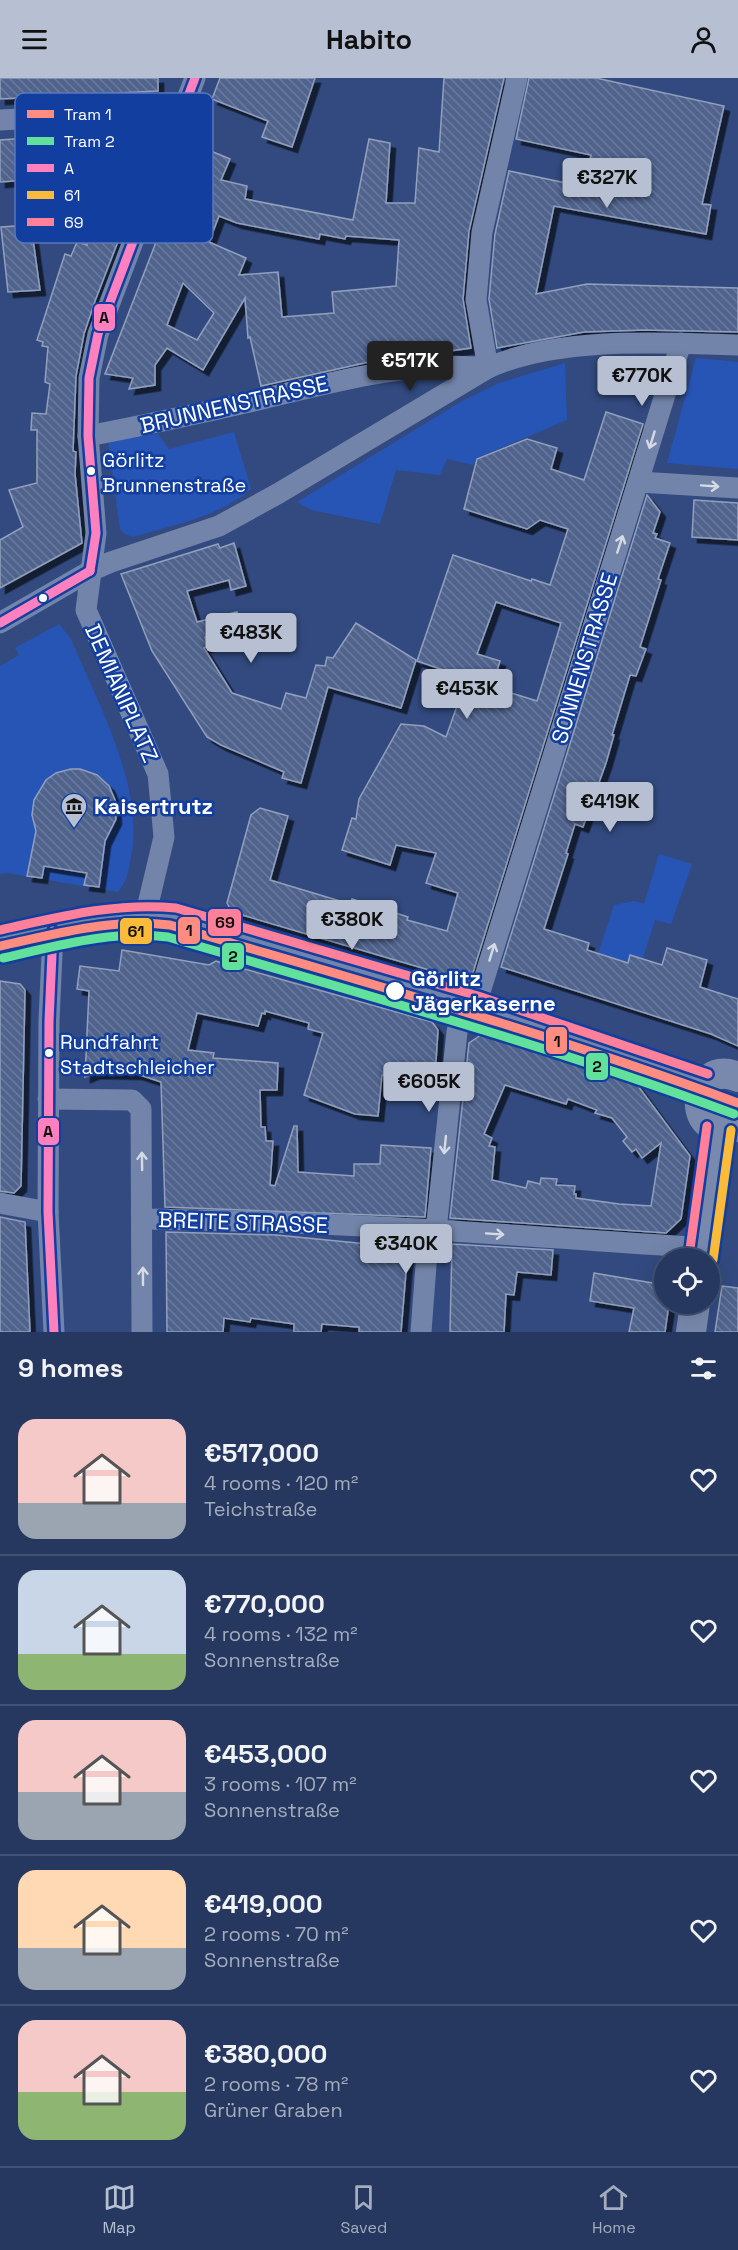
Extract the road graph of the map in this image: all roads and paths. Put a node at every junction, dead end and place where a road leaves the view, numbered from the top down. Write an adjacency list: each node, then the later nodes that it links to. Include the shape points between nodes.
1 (195, 78): 3 (street, DEMIANIPLATZ)
2 (517, 78): 9 (street, via 482,232 476,300)
3 (189, 93)
4 (15, 119): 5 (street)
5 (0, 120)
6 (133, 243): 10 (street, DEMIANIPLATZ, via 98,334 89,378)
7 (681, 344): 8 (street); 9 (street, via 586,345 507,359); 11 (street, SONNENSTRASSE, one-way to 11)
8 (738, 345)
9 (488, 368): 10 (street, BRUNNENSTRASSE, via 459,365 366,374); 13 (street, via 219,526)
10 (88, 436): 13 (street, DEMIANIPLATZ, via 96,533)
11 (639, 482): 12 (street, one-way to 12); 18 (street, SONNENSTRASSE, one-way to 11)
12 (738, 488)
13 (90, 571): 14 (street); 15 (street, DEMIANIPLATZ, via 86,610 158,774 164,837)
14 (0, 623)
15 (145, 917): 16 (street); 18 (street, via 185,923)
16 (53, 931): 17 (street); 21 (street)
17 (7, 940)
18 (469, 1006): 20 (street); 26 (street, SONNENSTRASSE, one-way to 26, via 457,1032)
19 (738, 1077): 20 (street, via 722,1074)
20 (704, 1084): 22 (street, via 699,1097 701,1113 706,1120)
21 (48, 1099): 24 (street); 25 (street, one-way to 21, via 142,1114 136,1103)
22 (729, 1127): 27 (street)
23 (0, 1203): 24 (street)
24 (48, 1212): 30 (street)
25 (143, 1219): 26 (street, BREITE STRASSE); 31 (street, one-way to 25)
26 (436, 1230): 28 (street, BREITE STRASSE, one-way to 28); 32 (street, SONNENSTRASSE, via 427,1252)
27 (703, 1248)
28 (654, 1249)
29 (694, 1314): 33 (street)
30 (54, 1332)
31 (142, 1332)
32 (421, 1332)
33 (691, 1332)

